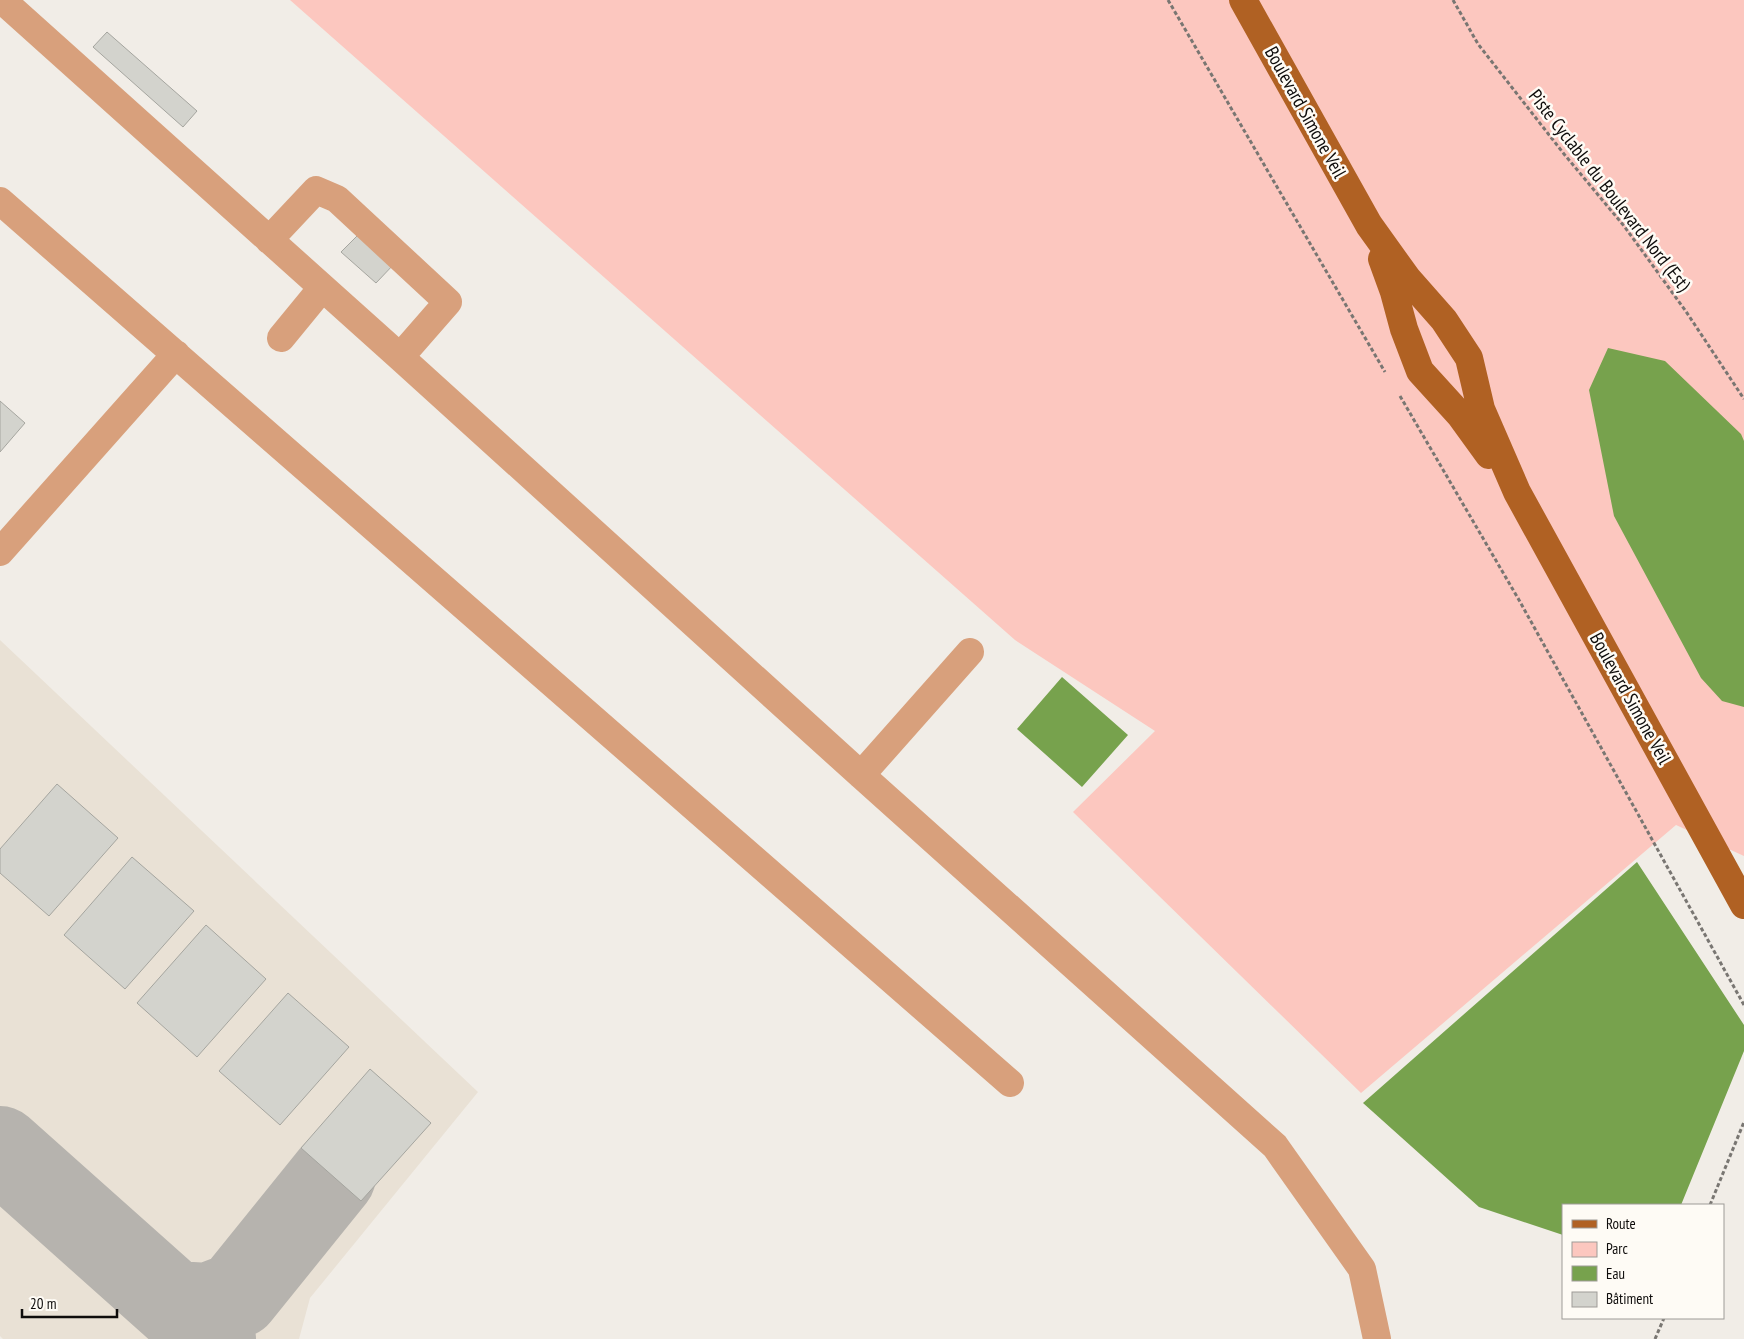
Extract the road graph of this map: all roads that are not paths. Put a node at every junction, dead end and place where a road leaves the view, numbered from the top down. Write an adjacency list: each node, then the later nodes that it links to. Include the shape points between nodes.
1 (2, 0): 5 (street)
2 (1243, 0): 4 (main road, Boulevard Simone Veil)
3 (0, 201): 8 (street)
4 (1369, 225): 10 (main road, Boulevard Simone Veil, via 1407,278 1444,320 1469,358 1481,409); 10 (main road, Boulevard Simone Veil, via 1420,372 1460,415)
5 (269, 240): 6 (street); 9 (street, via 316,190 337,199 448,302)
6 (322, 288): 7 (street); 9 (street)
7 (281, 338)
8 (176, 354): 11 (street); 15 (street)
9 (400, 357): 13 (street)
10 (1517, 492): 14 (main road, Boulevard Simone Veil)
11 (0, 552)
12 (970, 652): 13 (street)
13 (861, 775): 16 (street, via 1275,1146 1362,1270)
14 (1744, 905)
15 (1010, 1083)
16 (1377, 1339)

